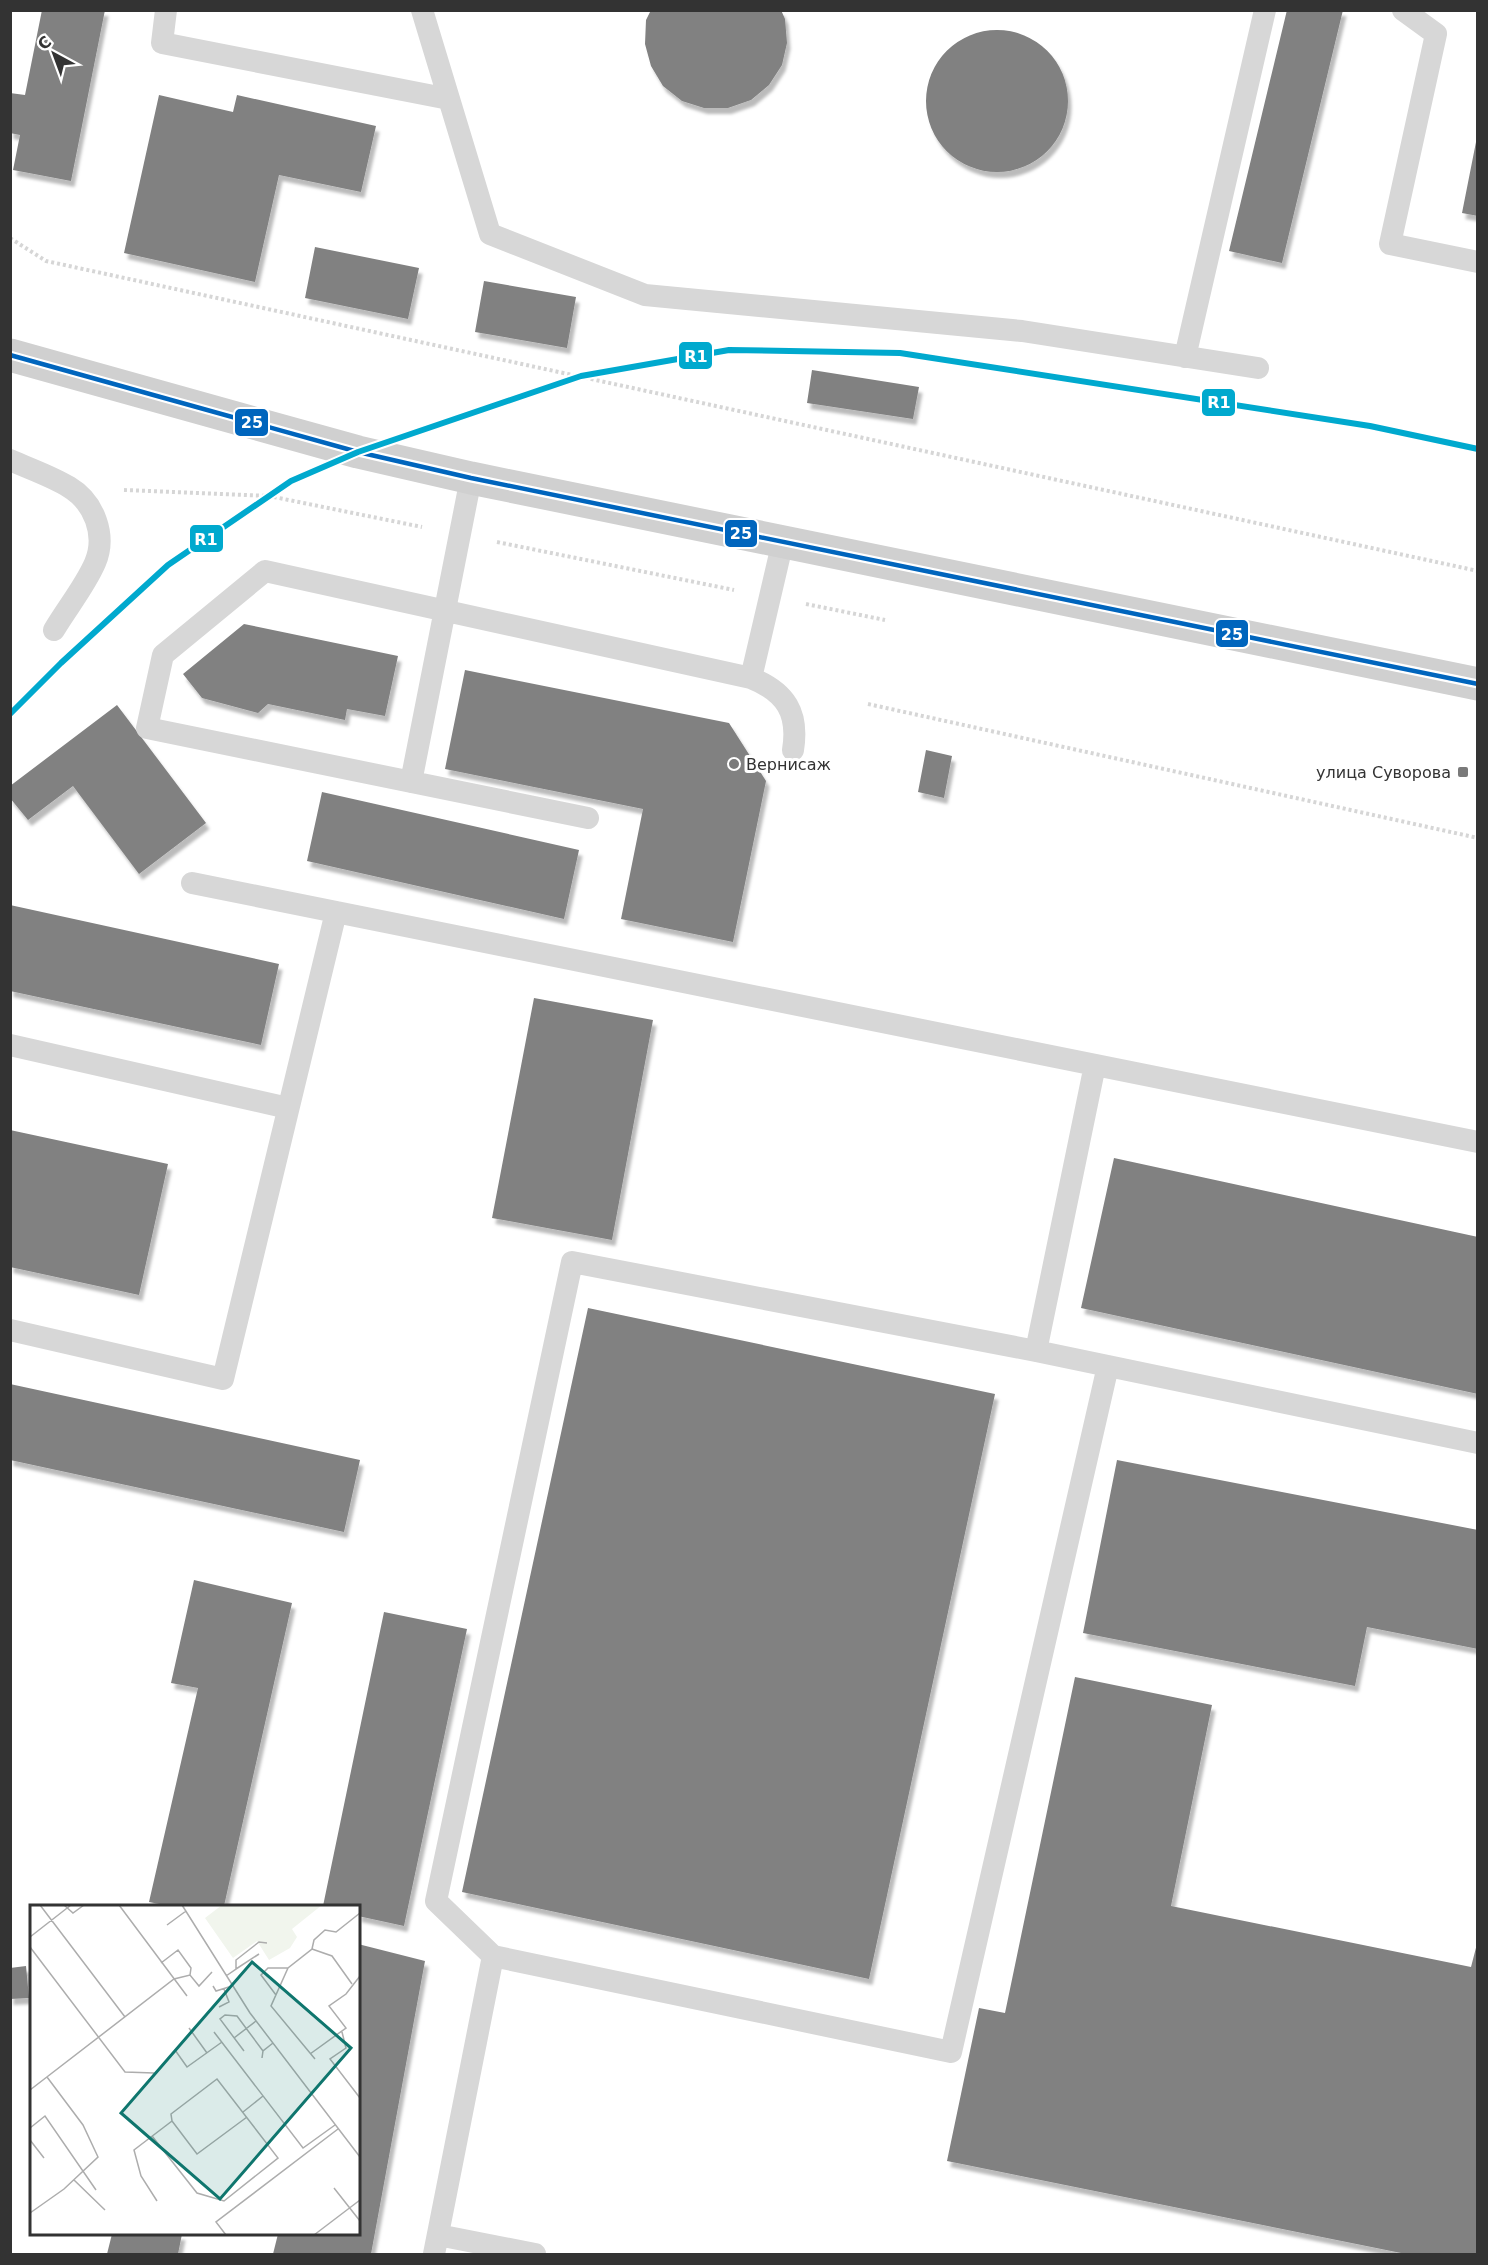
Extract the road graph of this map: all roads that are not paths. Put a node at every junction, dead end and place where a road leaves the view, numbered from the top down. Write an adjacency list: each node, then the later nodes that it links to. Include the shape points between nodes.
1 (166, 10): 5 (lane, via 162,43)
2 (422, 10): 5 (lane)
3 (1265, 10): 8 (lane)
4 (1403, 10): 6 (lane, via 1436,34 1390,244)
5 (450, 99): 8 (lane, via 490,234 645,295 1022,331)
6 (1478, 262)
7 (10, 355): 11 (main road, via 347,449)
8 (1185, 357): 9 (lane)
9 (1258, 368)
10 (10, 460): 14 (lane, via 69,487 92,510 98,525 100,544 95,562)
11 (471, 478): 12 (main road); 13 (lane)
12 (783, 541): 15 (lane); 16 (main road)
13 (445, 610): 15 (lane); 18 (lane); 18 (lane, via 265,571 163,655 147,728)
14 (54, 630)
15 (751, 678): 17 (lane, via 766,684 789,706 794,721)
16 (1478, 684)
17 (793, 750)
18 (411, 782): 19 (lane)
19 (588, 818)
20 (192, 883): 21 (lane)
21 (336, 912): 23 (lane); 24 (lane)
22 (10, 1045): 24 (lane)
23 (1095, 1065): 25 (lane); 27 (lane)
24 (288, 1108): 26 (lane, via 223,1379)
25 (1478, 1142)
26 (10, 1330)
27 (1036, 1351): 28 (lane); 30 (lane, via 572,1262 436,1901)
28 (1108, 1366): 29 (lane); 30 (lane, via 951,2052)
29 (1478, 1443)
30 (493, 1956): 31 (lane)
31 (436, 2245): 32 (lane)
32 (535, 2254)

